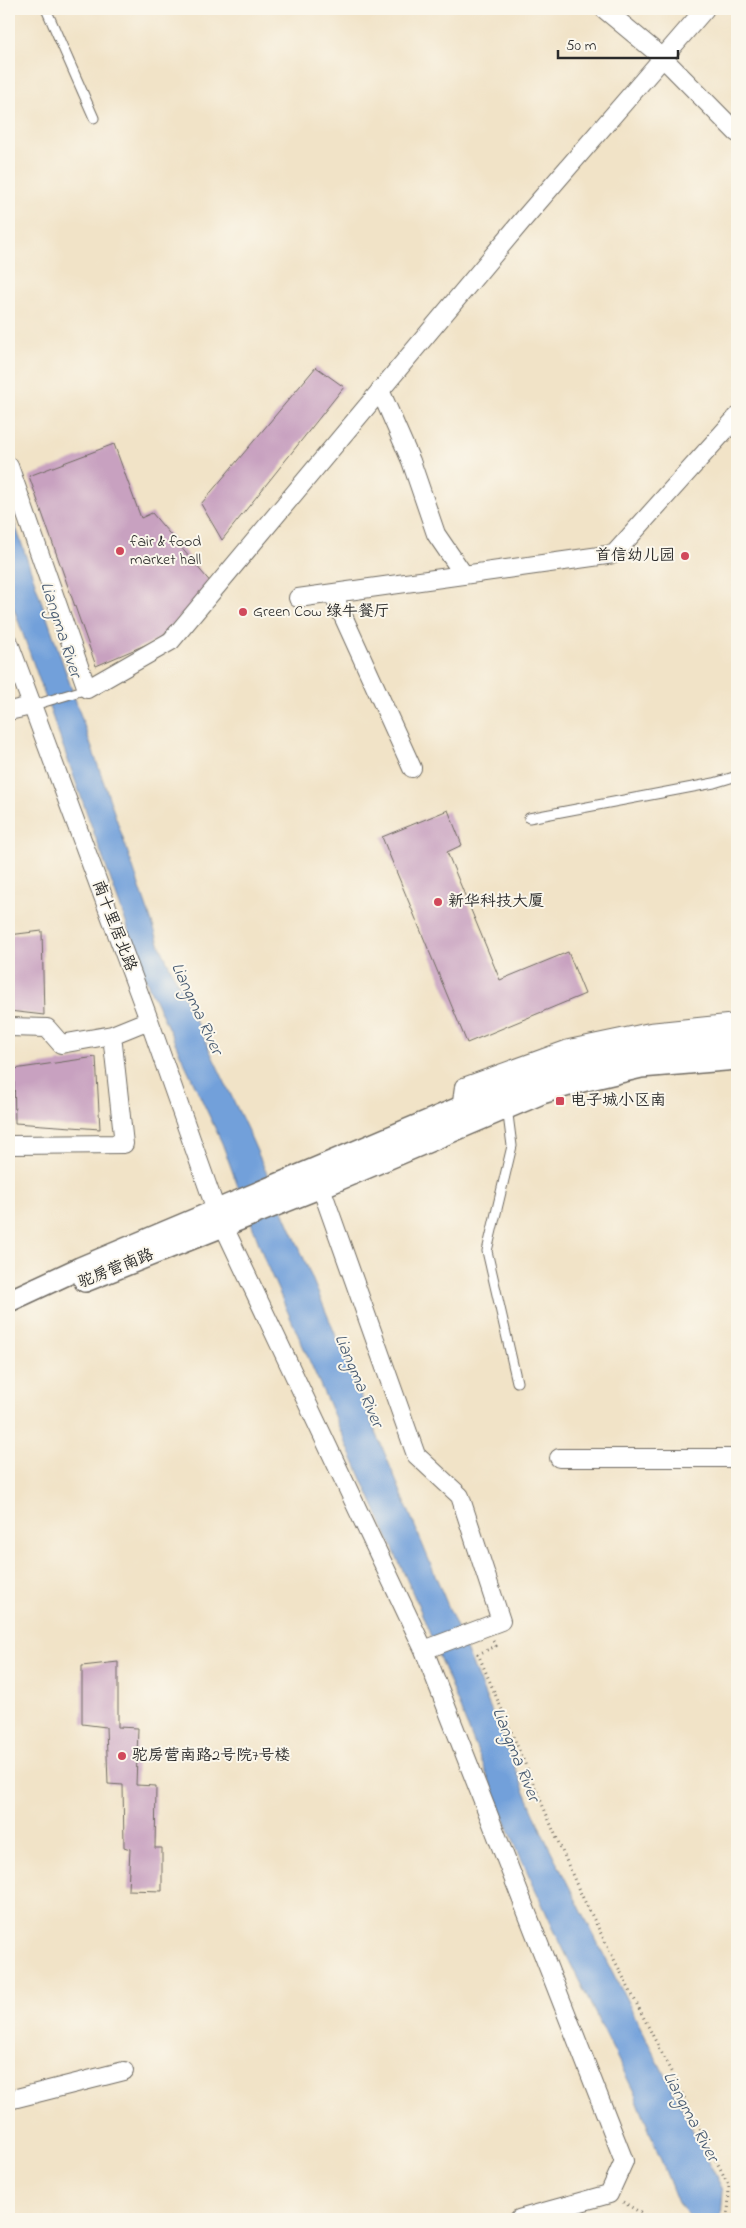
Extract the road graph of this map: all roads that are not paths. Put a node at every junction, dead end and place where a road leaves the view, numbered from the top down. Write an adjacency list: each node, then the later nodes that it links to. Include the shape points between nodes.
1 (46, 9): 5 (lane)
2 (604, 9): 4 (street)
3 (705, 9): 4 (street)
4 (662, 57): 6 (street); 7 (street)
5 (94, 118)
6 (737, 133)
7 (380, 390): 10 (street, via 411,461 436,534); 14 (street, via 170,641)
8 (737, 417): 10 (street, via 614,554)
9 (9, 466): 14 (street)
10 (464, 575): 11 (street)
11 (333, 594): 12 (street); 17 (street)
12 (298, 598)
13 (9, 643): 15 (street, 南十里居北路)
14 (87, 689): 15 (lane)
15 (31, 706): 16 (street); 20 (street, 南十里居北路)
16 (9, 711)
17 (412, 768)
18 (737, 776): 19 (lane, via 714,784)
19 (529, 818)
20 (149, 1020): 23 (street); 30 (street, 南十里居北路)
21 (737, 1023): 27 (street, via 650,1032 569,1049 464,1087)
22 (9, 1027): 23 (street, via 47,1028 61,1044)
23 (112, 1035): 28 (street, via 124,1144)
24 (737, 1041): 26 (street, via 677,1044 611,1054 564,1067)
25 (737, 1059): 26 (street, via 673,1063 616,1072 542,1093)
26 (506, 1098): 27 (street); 29 (street); 33 (lane, via 512,1146 487,1251)
27 (461, 1108): 29 (street)
28 (9, 1145)
29 (317, 1178): 30 (street); 36 (street, via 416,1455 460,1496 494,1624)
30 (220, 1218): 31 (street, 驼房营南路); 32 (street, 驼房营南路); 36 (street, 南十里居北路)
31 (9, 1300)
32 (9, 1314)
33 (517, 1382)
34 (559, 1458): 35 (street)
35 (737, 1458)
36 (424, 1650): 39 (street, 南十里居北路, via 624,2161 609,2194)
37 (124, 2071): 38 (street)
38 (9, 2100)
39 (519, 2219)

